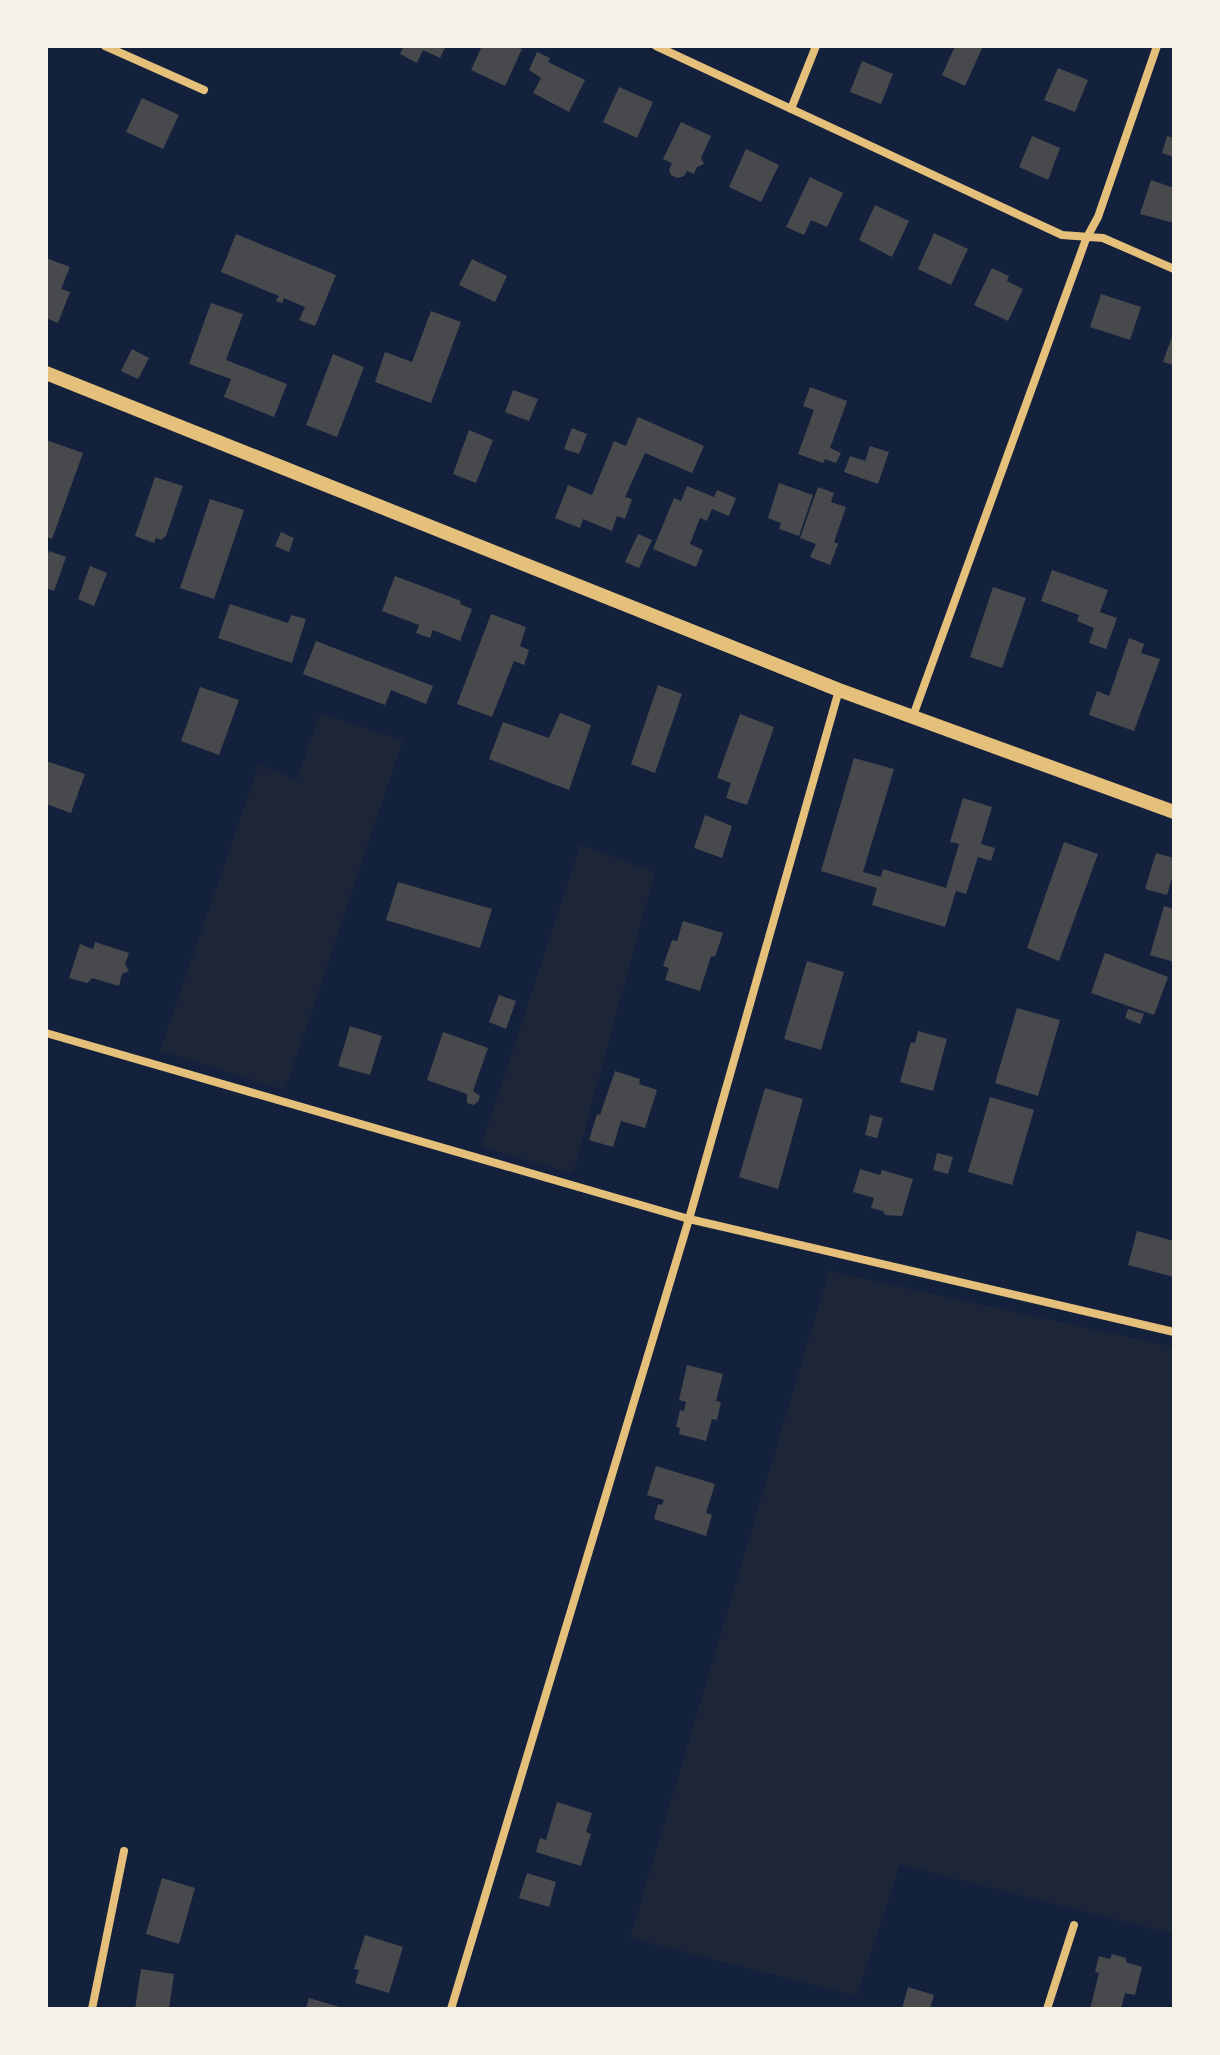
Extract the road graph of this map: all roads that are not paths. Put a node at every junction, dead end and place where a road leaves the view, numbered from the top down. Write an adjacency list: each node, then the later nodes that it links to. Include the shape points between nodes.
1 (105, 46): 5 (street)
2 (656, 46): 6 (street)
3 (816, 46): 6 (street)
4 (1157, 46): 7 (street)
5 (204, 90)
6 (791, 109): 7 (street, via 1062,235)
7 (1086, 239): 8 (street, via 1103,238); 11 (street)
8 (1174, 269)
9 (46, 373): 10 (street)
10 (839, 690): 11 (street); 14 (street)
11 (913, 716): 12 (street)
12 (1174, 812)
13 (46, 1033): 14 (street)
14 (689, 1219): 15 (street); 19 (street)
15 (1174, 1332)
16 (124, 1851): 18 (street)
17 (1074, 1925): 20 (street)
18 (92, 2009)
19 (451, 2009)
20 (1047, 2009)

